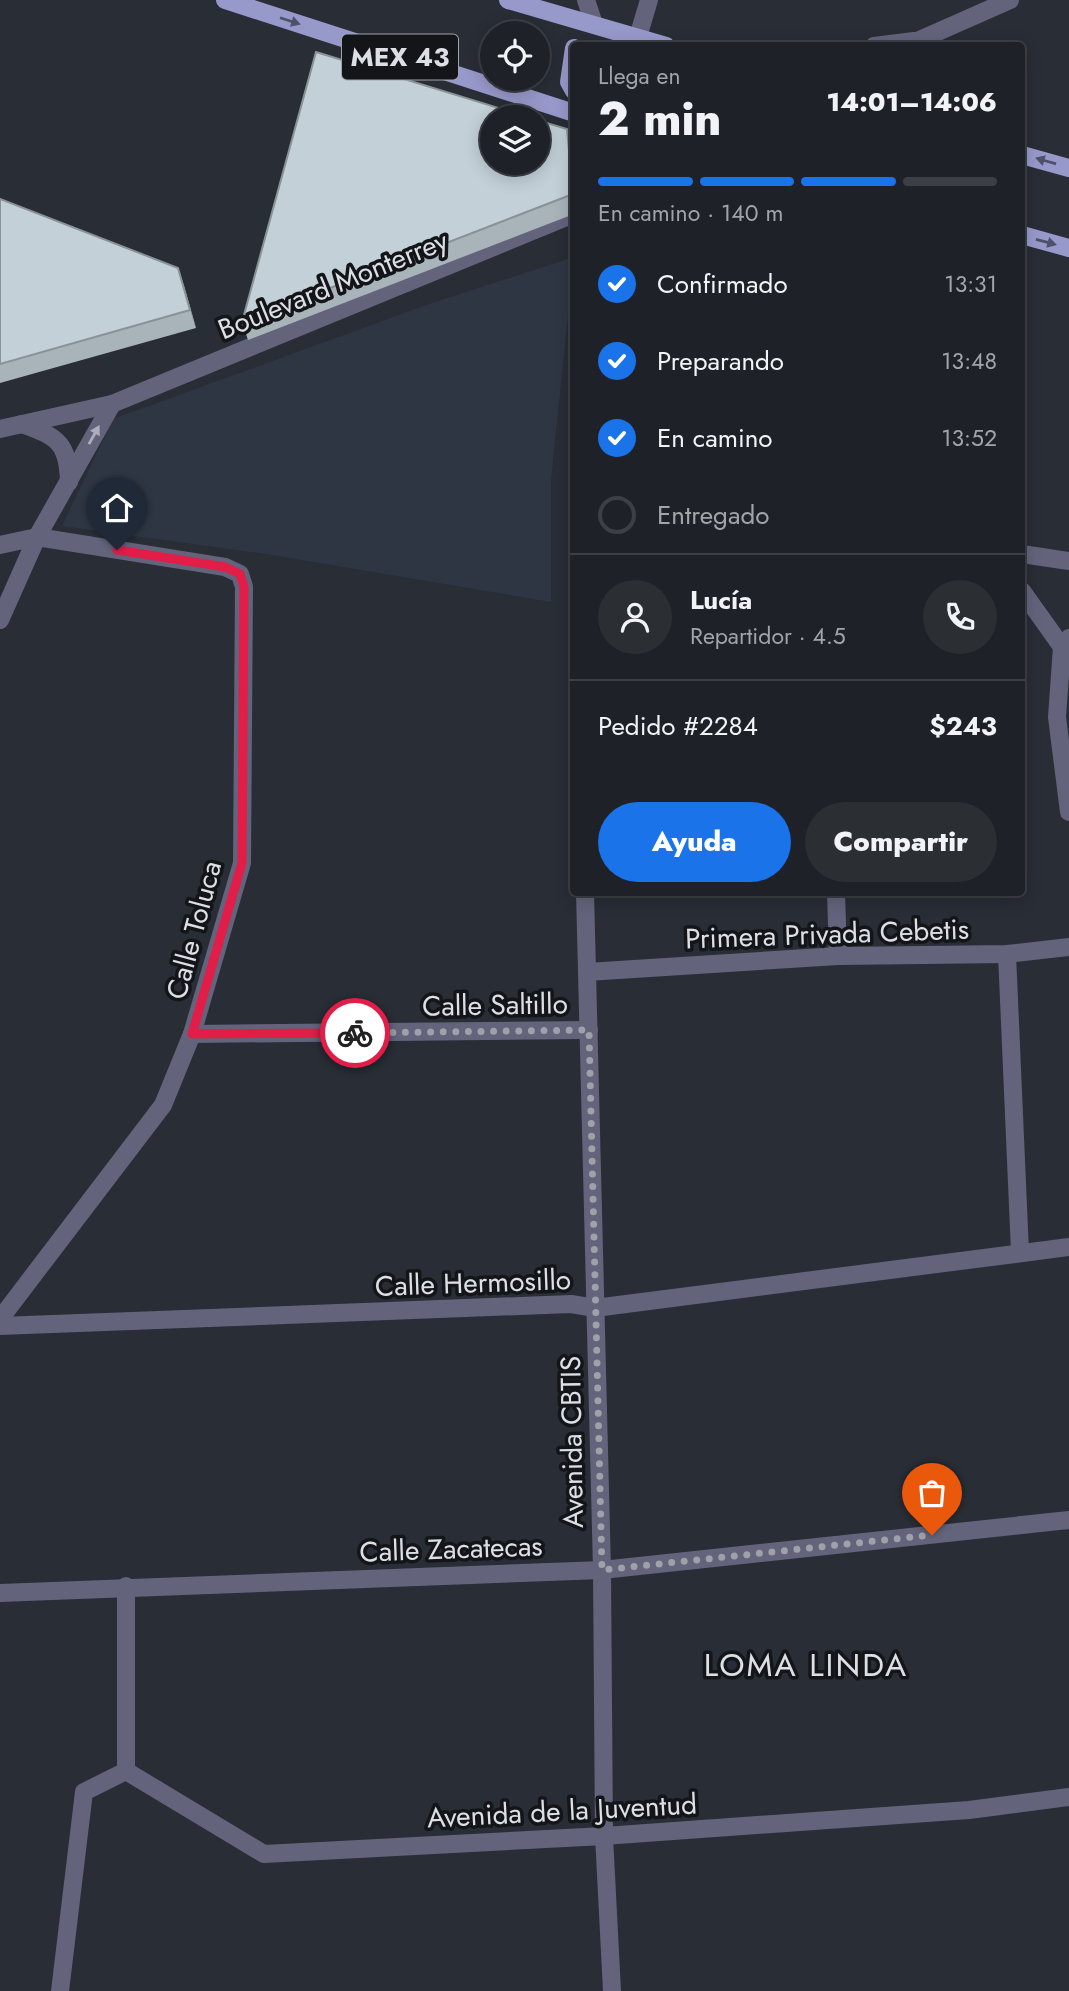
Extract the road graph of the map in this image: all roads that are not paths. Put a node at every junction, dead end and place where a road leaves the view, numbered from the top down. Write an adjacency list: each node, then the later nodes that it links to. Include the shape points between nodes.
1 (225, 0): 11 (main road, MEX 43, one-way to 11)
2 (508, 0): 6 (main road)
3 (586, 0): 6 (street)
4 (649, 0): 7 (street)
5 (1010, 0): 10 (street)
6 (594, 24): 7 (main road); 8 (main road)
7 (638, 37): 9 (main road)
8 (579, 42)
9 (654, 42)
10 (912, 42)
11 (570, 112)
12 (1025, 156): 13 (main road, one-way to 12)
13 (1069, 168)
14 (570, 216): 17 (street, Boulevard Monterrey)
15 (1025, 237): 16 (main road, one-way to 16)
16 (1069, 248)
17 (112, 404): 18 (street, Boulevard Monterrey); 20 (street, one-way to 17)
18 (22, 424): 19 (street, Boulevard Monterrey); 20 (street, via 52,435 68,455)
19 (0, 429)
20 (69, 482): 21 (street)
21 (37, 537): 22 (street); 26 (street); 36 (street, Calle Toluca, via 225,567 240,574 244,587 242,863)
22 (0, 545)
23 (1025, 554): 24 (street)
24 (1069, 561)
25 (1025, 595): 27 (street)
26 (0, 620)
27 (1065, 643): 28 (street, via 1057,717)
28 (1069, 813)
29 (585, 896): 34 (street, Avenida CBTIS)
30 (836, 896): 33 (street)
31 (1069, 947): 32 (street, Primera Privada Cebetis)
32 (1007, 954): 33 (street, Primera Privada Cebetis); 38 (street)
33 (838, 956): 34 (street, Primera Privada Cebetis)
34 (587, 972): 35 (street, Avenida CBTIS)
35 (589, 1030): 36 (street, Calle Saltillo); 39 (street, Avenida CBTIS)
36 (192, 1034): 40 (street, Calle Toluca, via 163,1105)
37 (1069, 1247): 38 (street, Calle Hermosillo)
38 (1020, 1252): 39 (street, Calle Hermosillo)
39 (595, 1308): 41 (street, Calle Hermosillo, via 571,1304); 43 (street, Avenida CBTIS)
40 (0, 1319)
41 (0, 1326)
42 (1069, 1520): 43 (street, Calle Zacatecas)
43 (602, 1570): 44 (street, Calle Zacatecas); 48 (street, Avenida CBTIS)
44 (126, 1586): 45 (street, Calle Zacatecas); 46 (street)
45 (0, 1593)
46 (126, 1771): 48 (street, Avenida de la Juventud, via 264,1854); 49 (street, via 85,1792)
47 (1069, 1797): 48 (street, Avenida de la Juventud, via 970,1810)
48 (604, 1836): 50 (street, Avenida CBTIS)
49 (60, 1991)
50 (612, 1991)

